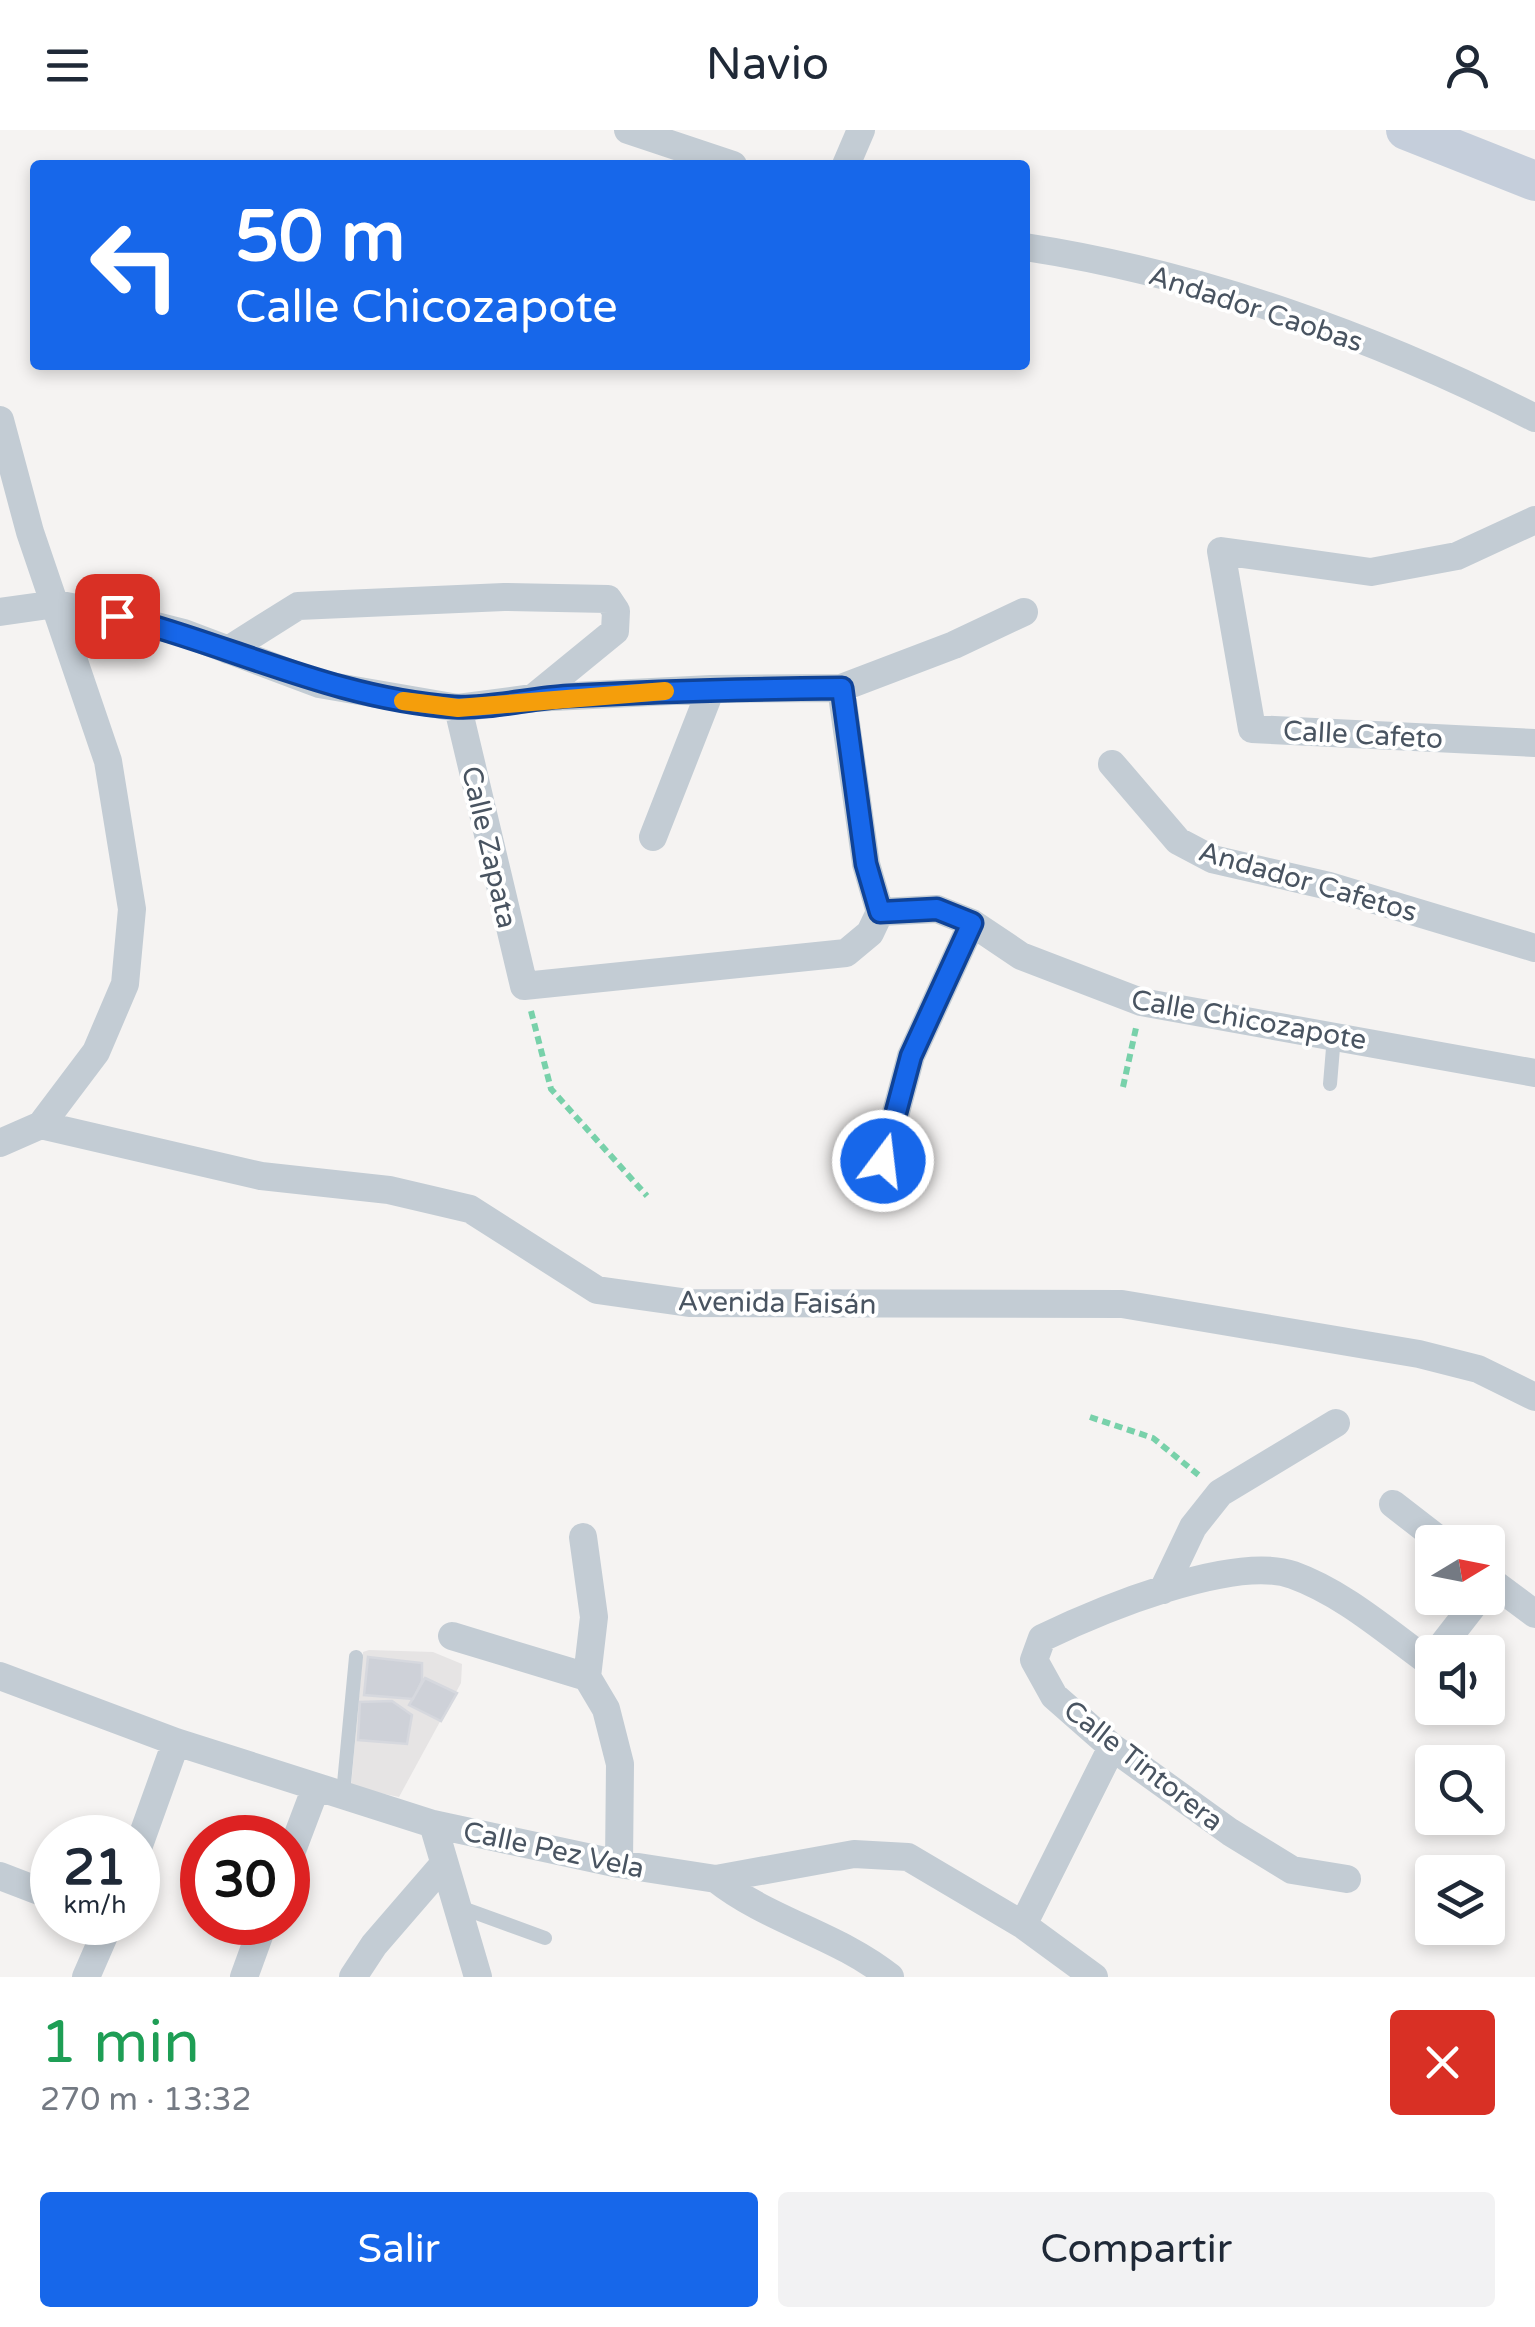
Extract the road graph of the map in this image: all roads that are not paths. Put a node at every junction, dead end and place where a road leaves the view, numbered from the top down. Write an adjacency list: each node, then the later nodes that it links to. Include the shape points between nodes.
1 (628, 130): 4 (street)
2 (861, 130): 5 (street)
3 (1406, 130): 6 (main road)
4 (718, 160)
5 (848, 160)
6 (1535, 180)
7 (1030, 247): 8 (street, Andador Caobas, via 1100,258 1330,326)
8 (1535, 418)
9 (0, 420): 11 (street)
10 (1535, 520): 19 (street, Calle Cafeto, via 1456,556 1371,572 1222,551 1252,729)
11 (56, 604): 12 (street); 14 (street, via 184,633); 28 (street, via 108,762 132,909 125,984 104,1036)
12 (0, 612)
13 (1024, 612): 15 (street)
14 (228, 650): 17 (street, via 298,606 504,597 608,600 616,631); 18 (street, via 319,684)
15 (842, 688): 16 (street); 22 (street, via 866,864)
16 (710, 689): 17 (street); 21 (street)
17 (532, 698): 18 (street)
18 (458, 708): 22 (street, Calle Zapata, via 524,986 846,952 870,933)
19 (1535, 743)
20 (1112, 764): 24 (street, Andador Cafetos, via 1178,841 1212,859)
21 (653, 836)
22 (880, 912): 23 (street, Calle Chicozapote, via 937,909)
23 (972, 923): 25 (street, Calle Chicozapote, via 1021,956 1141,1002); 30 (street, via 911,1056)
24 (1535, 948)
25 (1334, 1035): 26 (street, Calle Chicozapote); 27 (lane)
26 (1535, 1073)
27 (1330, 1084)
28 (40, 1125): 29 (street); 31 (street, Avenida Faisán, via 261,1176 389,1190 470,1209 597,1290 689,1303 1122,1304 1419,1354 1478,1369)
29 (0, 1144)
30 (883, 1161)
31 (1535, 1397)
32 (1336, 1423): 36 (street, via 1220,1493 1193,1527)
33 (1394, 1504): 34 (street)
34 (1421, 1525)
35 (584, 1536): 43 (street, via 594,1617)
36 (1163, 1590): 40 (street, Calle Tintorera, via 1254,1569 1288,1574 1326,1589); 45 (street, Calle Tintorera, via 1042,1638 1034,1660 1054,1696)
37 (1505, 1597): 38 (street)
38 (1535, 1614)
39 (452, 1636): 43 (street)
40 (1415, 1646)
41 (356, 1657): 46 (lane)
42 (0, 1676): 44 (street, Calle Pez Vela)
43 (588, 1678): 51 (street, via 606,1709 620,1764)
44 (176, 1742): 46 (street, Calle Pez Vela); 47 (street)
45 (1112, 1747): 54 (street, Calle Tintorera, via 1292,1870); 57 (street)
46 (330, 1791): 48 (street, Calle Pez Vela); 49 (street)
47 (150, 1815)
48 (433, 1824): 50 (street); 51 (street, Calle Pez Vela)
49 (310, 1825)
50 (444, 1864): 56 (street); 63 (street)
51 (619, 1864): 53 (street, Calle Pez Vela)
52 (0, 1876): 55 (street)
53 (716, 1879): 57 (street, Calle Pez Vela, via 854,1854 908,1857); 65 (street, via 749,1906 862,1957)
54 (1347, 1879)
55 (30, 1888)
56 (456, 1905): 58 (lane); 64 (street)
57 (1023, 1925): 66 (street, Calle Pez Vela)
58 (545, 1938)
59 (100, 1945): 61 (street)
60 (256, 1945): 62 (street)
61 (86, 1977)
62 (244, 1977)
63 (353, 1977)
64 (478, 1977)
65 (890, 1977)
66 (1094, 1977)

